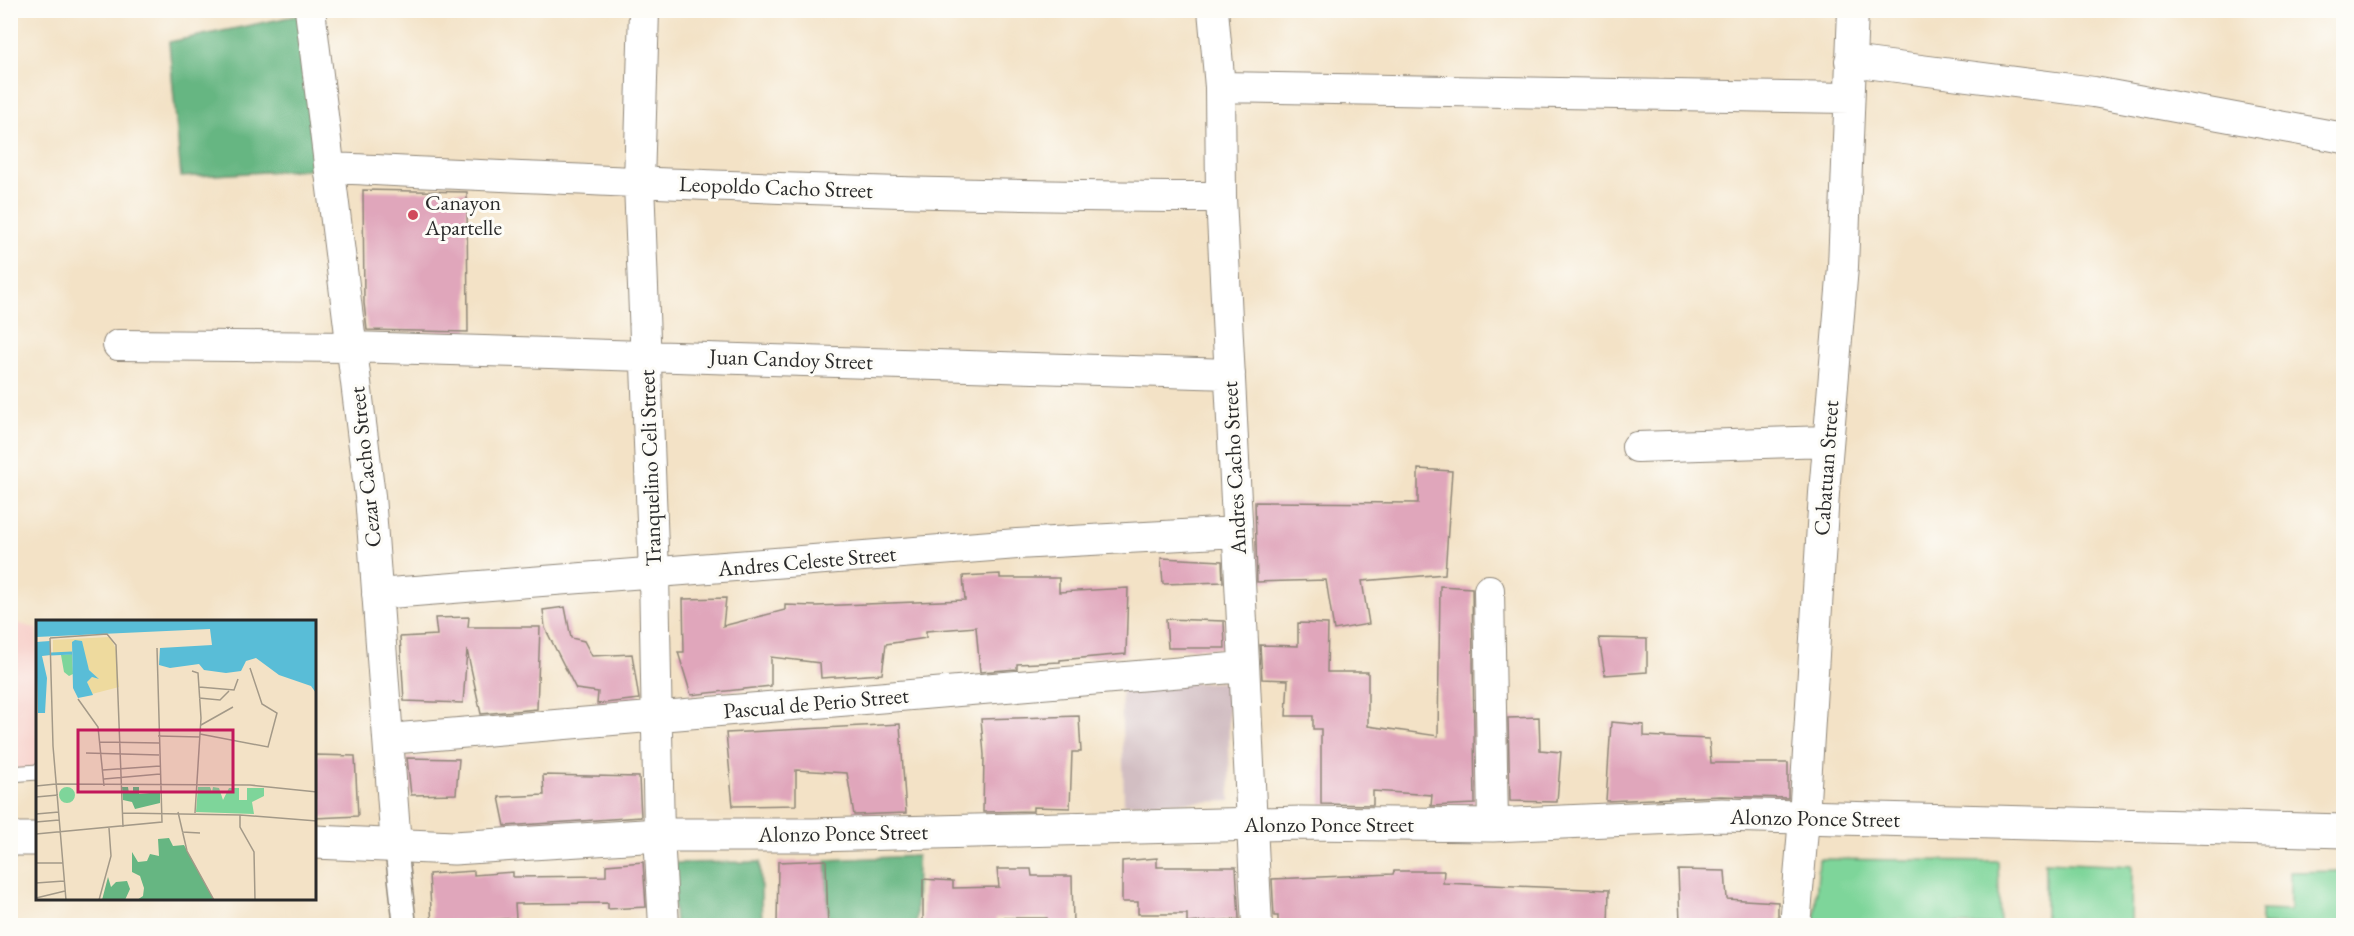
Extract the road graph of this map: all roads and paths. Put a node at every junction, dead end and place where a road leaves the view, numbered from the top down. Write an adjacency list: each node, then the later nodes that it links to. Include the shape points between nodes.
1 (310, 10): 9 (street, Cezar Cacho Street)
2 (644, 10): 10 (street, Tranquelino Celi Street)
3 (1213, 10): 6 (street, Andres Cacho Street)
4 (1852, 10): 5 (street, Cabatuan Street)
5 (1850, 61): 7 (street, Cabatuan Street); 8 (street, via 2094,92)
6 (1220, 87): 7 (street); 11 (street, Andres Cacho Street)
7 (1849, 98): 16 (street, Cabatuan Street, via 1843,267)
8 (2343, 138)
9 (331, 168): 10 (street, Leopoldo Cacho Street); 13 (street, Cezar Cacho Street)
10 (639, 183): 11 (street, Leopoldo Cacho Street, via 1086,197); 14 (street, Tranquelino Celi Street)
11 (1221, 197): 15 (street, Andres Cacho Street)
12 (118, 345): 13 (street, Juan Candoy Street)
13 (352, 347): 14 (street, Juan Candoy Street); 21 (street, Cezar Cacho Street)
14 (646, 355): 15 (street, Juan Candoy Street); 19 (street, Tranquelino Celi Street)
15 (1230, 374): 18 (street, Andres Cacho Street)
16 (1828, 441): 17 (street); 27 (street, Cabatuan Street)
17 (1637, 447)
18 (1237, 532): 19 (street, Andres Celeste Street, via 1017,544); 22 (street, Andres Cacho Street)
19 (654, 573): 21 (street, Andres Celeste Street); 23 (street, Tranquelino Celi Street)
20 (1489, 590): 29 (street)
21 (377, 594): 24 (street, Cezar Cacho Street)
22 (1244, 667): 23 (street, Pascual de Perio Street); 28 (street, Andres Cacho Street)
23 (657, 717): 24 (street, Pascual de Perio Street); 31 (street, Tranquelino Celi Street)
24 (388, 739): 35 (street, Cezar Cacho Street)
25 (36, 772): 26 (lane)
26 (10, 774)
27 (1804, 817): 29 (street, Alonzo Ponce Street, via 1722,815); 30 (street, Alonzo Ponce Street); 39 (street, Cabatuan Street)
28 (1251, 824): 29 (street, Alonzo Ponce Street); 31 (street, Alonzo Ponce Street); 38 (street, Andres Cacho Street)
29 (1492, 825)
30 (2343, 831)
31 (659, 835): 35 (street, Alonzo Ponce Street, via 454,848); 37 (street, Tranquelino Celi Street)
32 (10, 839): 33 (street)
33 (36, 839)
34 (316, 842): 35 (street, Alonzo Ponce Street)
35 (396, 846): 36 (street, Cezar Cacho Street)
36 (405, 926)
37 (664, 926)
38 (1257, 926)
39 (1795, 926)

